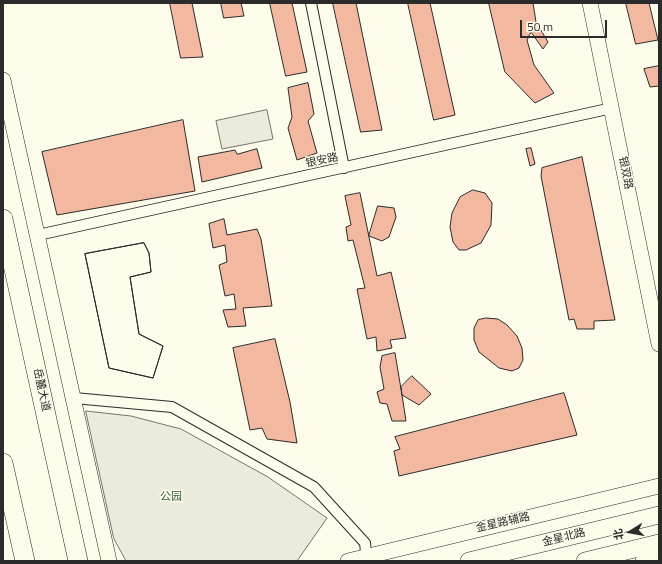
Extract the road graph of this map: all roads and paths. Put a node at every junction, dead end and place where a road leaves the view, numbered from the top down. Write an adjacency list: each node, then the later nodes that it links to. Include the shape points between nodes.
1 (311, 3): 5 (street)
2 (590, 3): 4 (street, 银双路)
3 (3, 80): 7 (street)
4 (612, 108): 5 (street, 银安路); 8 (street, 银双路)
5 (344, 168): 7 (street, 银安路)
6 (3, 219): 17 (highway, 岳麓大道)
7 (38, 235): 9 (street)
8 (659, 344)
9 (74, 398): 15 (street, via 172,407 314,487 365,543); 18 (street)
10 (3, 463): 16 (highway)
11 (659, 486): 15 (street, 金星路辅路)
12 (659, 515): 20 (main road, 金星北路)
13 (659, 543): 21 (main road)
14 (659, 557): 22 (street)
15 (367, 559): 19 (street, 金星路辅路)
16 (25, 561)
17 (78, 561)
18 (109, 561)
19 (348, 561)
20 (469, 561)
21 (585, 561)
22 (643, 561)

